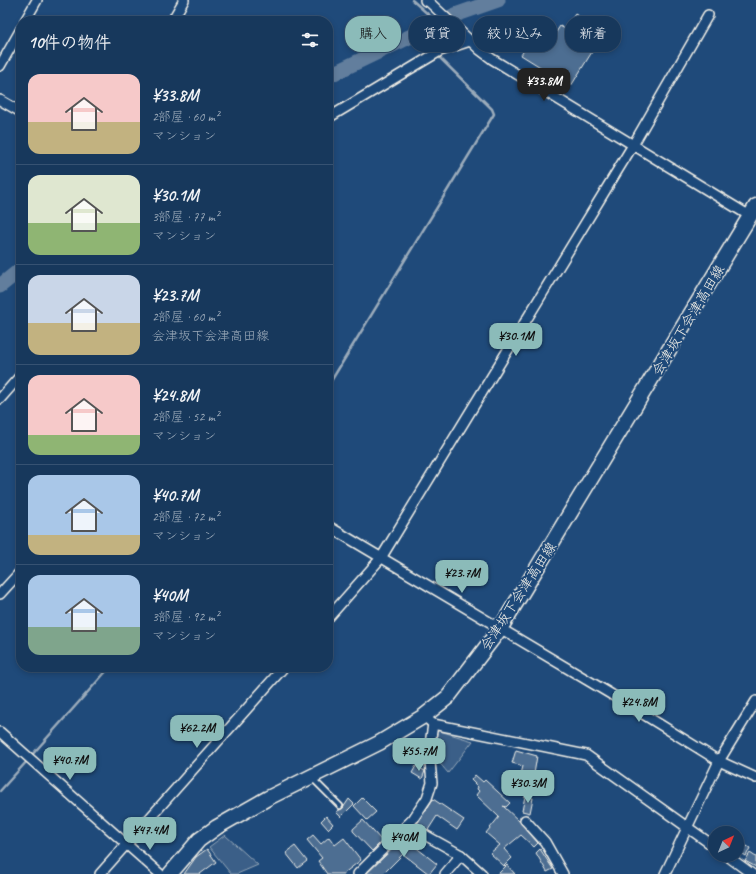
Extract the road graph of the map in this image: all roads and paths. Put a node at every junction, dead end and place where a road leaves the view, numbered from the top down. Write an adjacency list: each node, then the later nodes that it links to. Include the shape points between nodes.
1 (37, 0): 5 (street)
2 (184, 0): 6 (street)
3 (427, 0): 8 (street)
4 (708, 15): 13 (street)
5 (28, 16)
6 (175, 16)
7 (16, 38): 9 (street)
8 (470, 40): 12 (street, via 440,51); 13 (street, via 492,59)
9 (0, 66)
10 (0, 100): 11 (street)
11 (16, 109)
12 (333, 115)
13 (633, 145): 14 (street); 18 (street)
14 (753, 211): 22 (main road, 会津坂下会津高田線)
15 (16, 381): 16 (street)
16 (0, 399)
17 (333, 529): 18 (street)
18 (381, 558): 21 (street); 22 (street)
19 (16, 576): 20 (street)
20 (0, 594)
21 (333, 612)
22 (500, 629): 25 (main road, 会津坂下会津高田線); 27 (street)
23 (280, 672): 35 (street)
24 (756, 701): 27 (street)
25 (429, 720): 28 (main road, 会津坂下会津高田線); 32 (street, via 432,783 427,798); 33 (street, via 586,755)
26 (0, 732): 35 (street)
27 (719, 761): 29 (street); 33 (street)
28 (310, 776): 30 (lane); 40 (main road, 会津坂下会津高田線, via 217,826 199,840)
29 (756, 778)
30 (340, 806)
31 (525, 820): 44 (street, via 544,842)
32 (407, 825): 36 (street); 41 (street)
33 (687, 827): 34 (street); 45 (street)
34 (708, 842)
35 (126, 845): 38 (street); 39 (street)
36 (461, 855): 42 (street); 43 (street)
37 (736, 862): 46 (street)
38 (100, 874)
39 (160, 874)
40 (170, 874)
41 (358, 874)
42 (445, 874)
43 (482, 874)
44 (563, 874)
45 (665, 874)
46 (752, 874)

